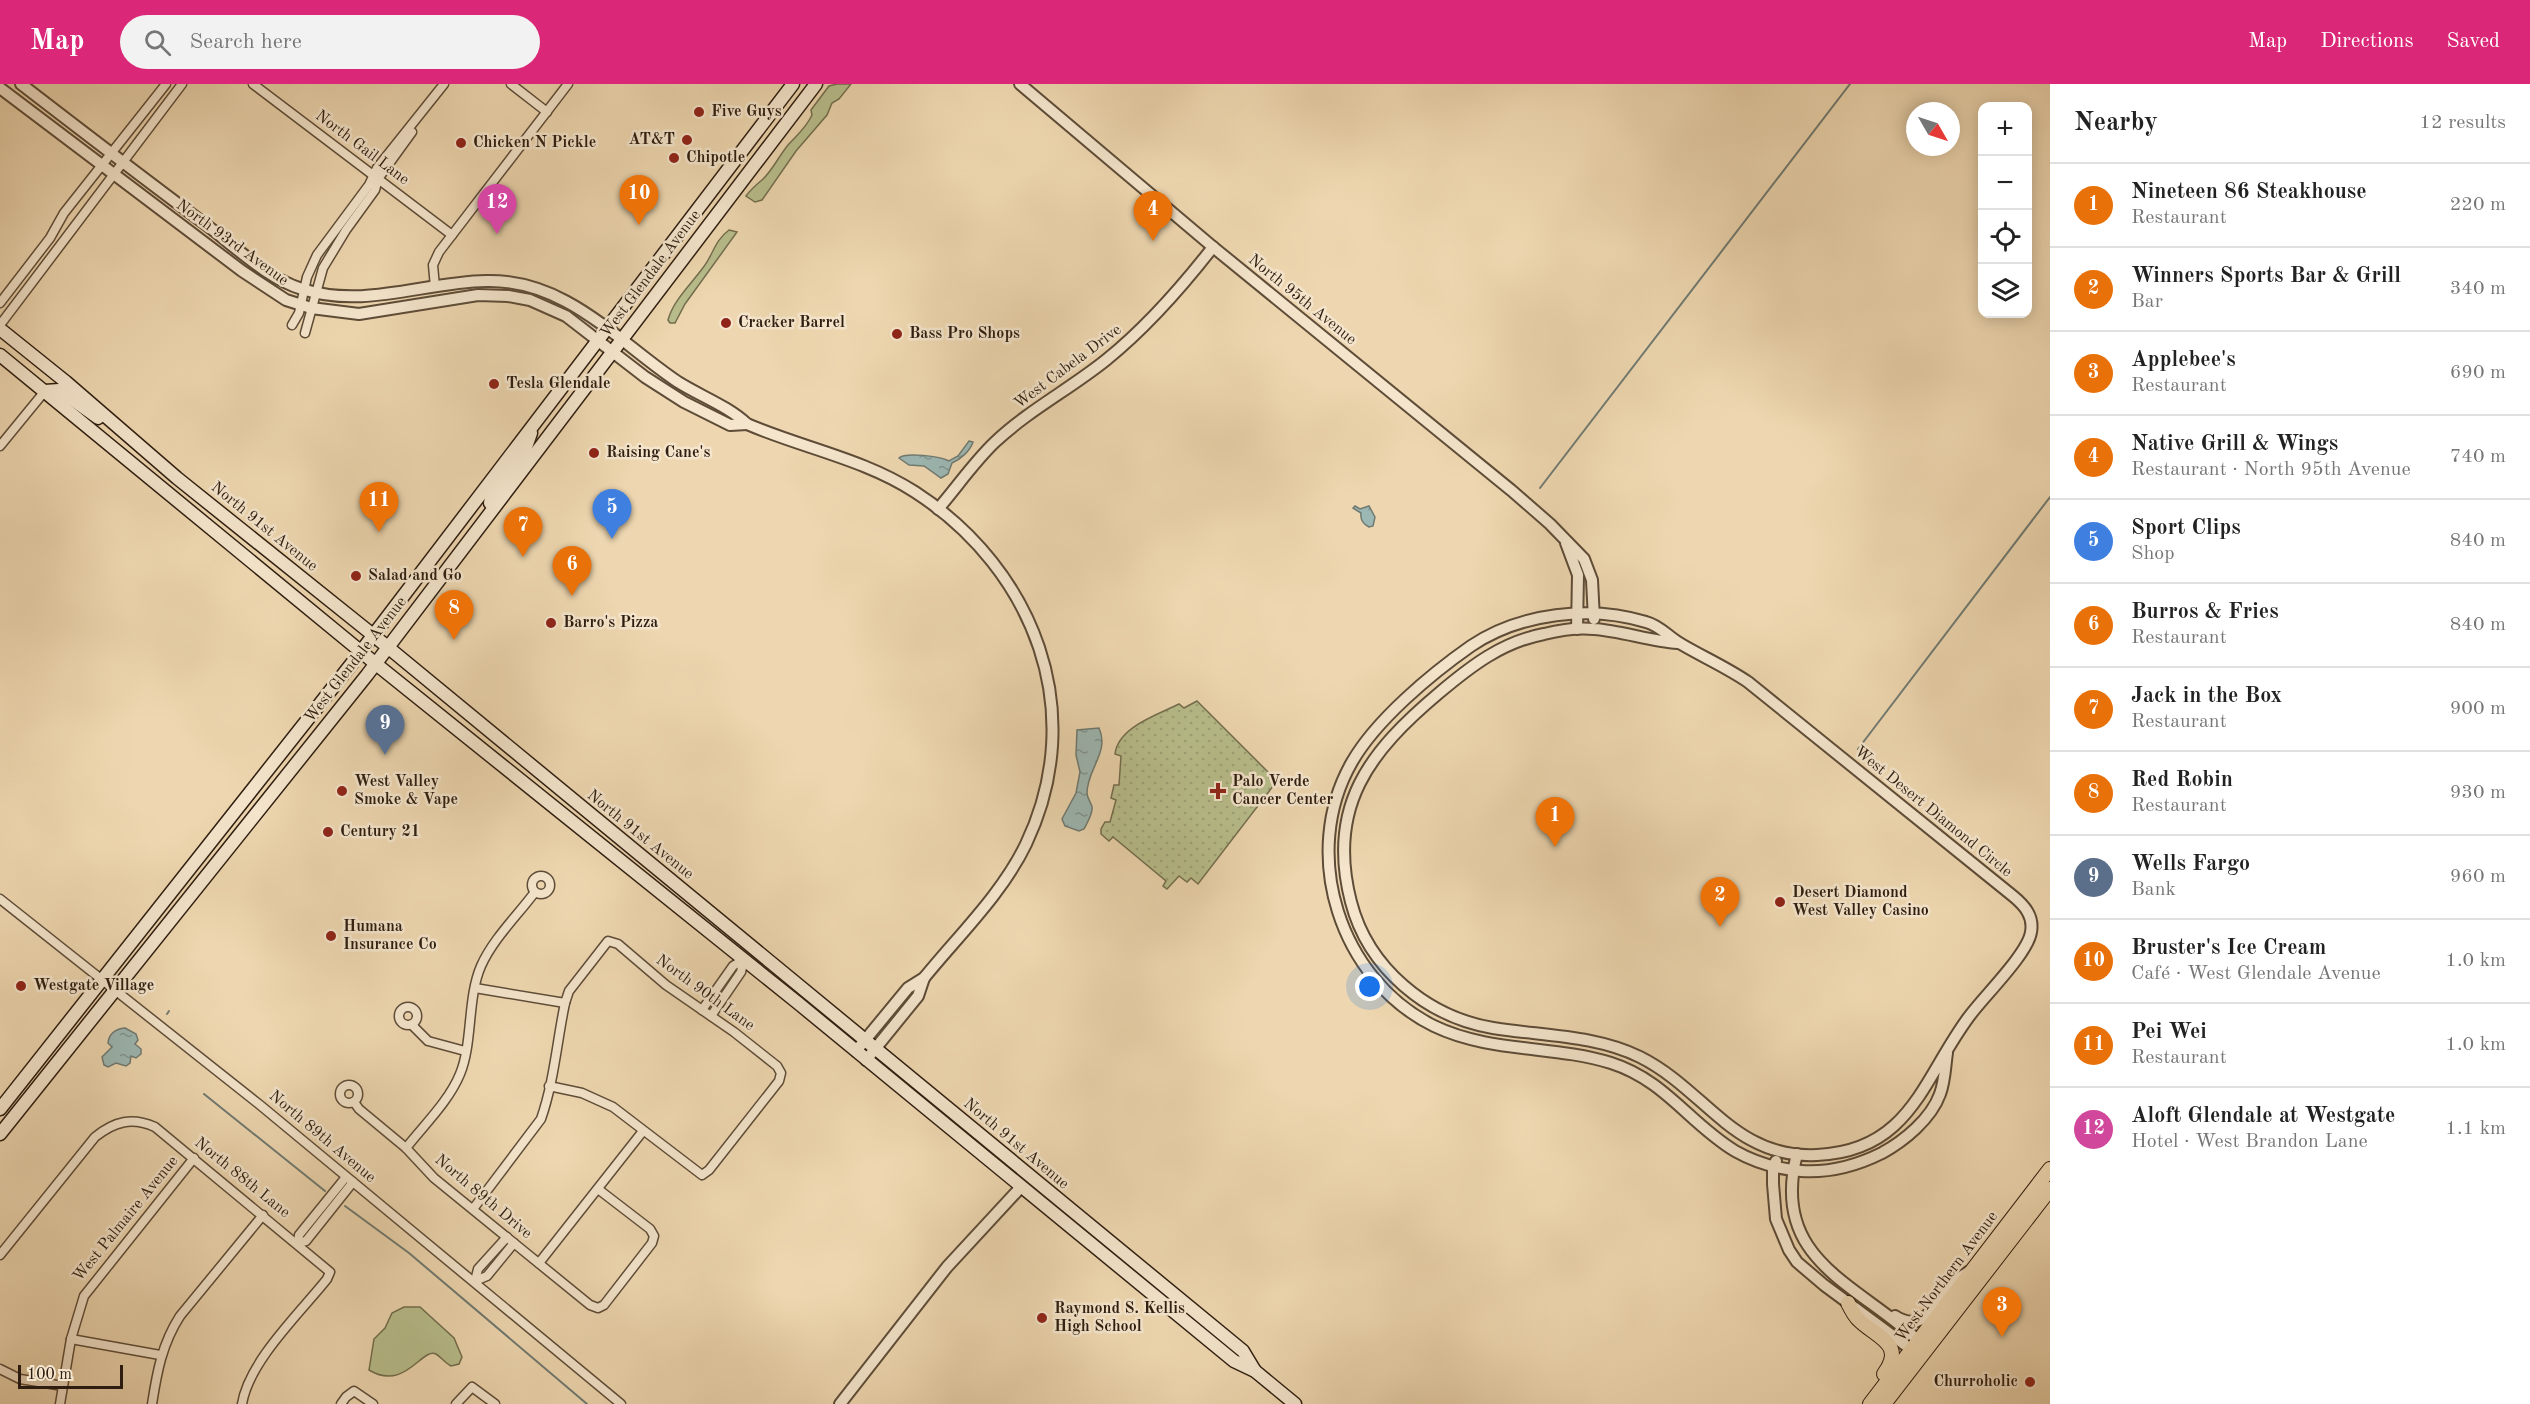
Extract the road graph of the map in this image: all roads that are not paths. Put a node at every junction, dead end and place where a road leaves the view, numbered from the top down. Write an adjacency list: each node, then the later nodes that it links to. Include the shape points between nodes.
1 (21, 84): 13 (street, North 93rd Avenue)
2 (166, 84): 13 (street)
3 (182, 84): 14 (street)
4 (253, 84): 17 (street, North Gail Lane)
5 (444, 84): 17 (street)
6 (511, 84): 12 (street)
7 (568, 84): 12 (street)
8 (793, 84): 26 (main road, West Glendale Avenue)
9 (816, 84): 29 (main road, West Glendale Avenue)
10 (1020, 84): 19 (street, North 95th Avenue)
11 (0, 88): 15 (street, North 93rd Avenue)
12 (547, 112): 18 (street)
13 (112, 154): 14 (street, North 93rd Avenue); 15 (street)
14 (124, 162): 16 (street); 21 (street, North 93rd Avenue, via 266,270)
15 (102, 165): 16 (street, North 93rd Avenue); 22 (street)
16 (114, 175): 23 (street, North 93rd Avenue, via 277,295); 25 (street)
17 (376, 177): 18 (street, North Gail Lane); 21 (street, via 375,190)
18 (452, 235): 20 (street, via 435,261)
19 (1213, 247): 38 (street, West Cabela Drive, via 1136,335 996,442); 40 (street, North 95th Avenue, via 1511,490)
20 (435, 287): 21 (street, North 93rd Avenue, via 354,297); 26 (street, North 93rd Avenue, via 486,281 533,286 575,304)
21 (309, 291): 23 (street)
22 (0, 303)
23 (305, 306): 24 (street); 27 (street); 28 (street, North 93rd Avenue, via 359,314 471,296 508,296 553,309)
24 (292, 325)
25 (0, 327): 35 (main road, North 91st Avenue)
26 (607, 328): 28 (main road, West Glendale Avenue); 29 (street, North 93rd Avenue)
27 (305, 333)
28 (599, 340): 30 (street, North 93rd Avenue); 34 (main road, West Glendale Avenue)
29 (622, 340): 30 (main road, West Glendale Avenue); 33 (street, North 93rd Avenue, via 680,383)
30 (613, 352): 33 (street, North 93rd Avenue, via 690,406 730,425); 37 (main road, West Glendale Avenue)
31 (0, 355): 32 (main road, North 91st Avenue)
32 (45, 391): 35 (main road, via 59,390); 36 (street); 39 (main road, North 91st Avenue)
33 (747, 424): 38 (street, via 880,473)
34 (533, 426): 37 (main road, via 526,449 490,501); 46 (main road, West Glendale Avenue)
35 (119, 427): 41 (main road, North 91st Avenue)
36 (0, 446)
37 (494, 507): 48 (main road, West Glendale Avenue)
38 (938, 509): 61 (street, via 981,549 1021,604 1044,660 1053,732 1047,784 1026,844 1000,885)
39 (216, 531): 41 (main road, via 226,529 261,555); 49 (main road, North 91st Avenue)
40 (1565, 540): 42 (street, North 95th Avenue, via 1578,575); 43 (street, North 95th Avenue, via 1578,551 1588,568)
41 (283, 563): 46 (main road, North 91st Avenue)
42 (1578, 614): 43 (street, West Desert Diamond Circle); 45 (street, North 95th Avenue); 74 (street, West Desert Diamond Circle, via 1522,623 1481,640 1390,714 1367,740 1344,778 1333,814 1328,854 1333,896 1346,934 1369,972 1396,1000 1431,1024 1464,1038)
43 (1594, 614): 44 (street, North 95th Avenue); 47 (street, West Desert Diamond Circle, via 1646,622 1661,628)
44 (1593, 628): 45 (street, West Desert Diamond Circle); 47 (street, West Desert Diamond Circle)
45 (1577, 629): 69 (street, West Desert Diamond Circle, via 1527,638 1489,654 1400,727 1372,759 1358,784 1344,856 1349,894 1361,929 1383,964 1409,990 1440,1010 1473,1023)
46 (373, 635): 48 (main road, North 91st Avenue); 49 (main road, West Glendale Avenue)
47 (1678, 643): 75 (street, West Desert Diamond Circle, via 1748,682 2028,912 2030,938 1968,1017)
48 (388, 648): 50 (main road, West Glendale Avenue); 52 (main road, North 91st Avenue)
49 (361, 651): 50 (main road, North 91st Avenue); 51 (main road, West Glendale Avenue)
50 (376, 664): 53 (main road, North 91st Avenue); 55 (main road, West Glendale Avenue)
51 (275, 762): 54 (main road, West Glendale Avenue); 55 (main road, via 264,788 248,809)
52 (545, 778): 53 (main road); 60 (main road, North 91st Avenue)
53 (534, 790): 59 (main road, North 91st Avenue)
54 (236, 811): 56 (main road, via 240,820 204,867); 62 (main road, West Glendale Avenue)
55 (248, 823): 56 (main road, West Glendale Avenue)
56 (206, 876): 64 (main road, West Glendale Avenue)
57 (535, 892): 63 (street, via 487,954)
58 (0, 899): 62 (street, North 89th Avenue)
59 (744, 960): 60 (main road, via 752,957 772,974); 66 (street, via 733,966); 67 (street, via 741,972); 73 (main road, North 91st Avenue)
60 (786, 977): 70 (main road, North 91st Avenue)
61 (924, 978): 70 (street, via 908,988); 71 (street, via 918,996)
62 (103, 980): 64 (street, North 89th Avenue); 79 (main road, West Glendale Avenue)
63 (475, 988): 65 (street); 72 (street)
64 (115, 989): 80 (main road, West Glendale Avenue); 89 (street, North 89th Avenue)
65 (564, 1003): 66 (street, North 90th Lane, via 608,941); 77 (street)
66 (702, 1010): 67 (street, North 90th Lane)
67 (711, 1016): 81 (street, North 90th Lane, via 777,1066 781,1073 779,1081 702,1175)
68 (412, 1025): 72 (street, via 428,1041)
69 (1570, 1037): 74 (street); 83 (street, West Desert Diamond Circle, via 1612,1046 1642,1058 1676,1080 1739,1134)
70 (865, 1041): 71 (main road, North 91st Avenue); 73 (street)
71 (875, 1049): 76 (street); 95 (main road, North 91st Avenue)
72 (465, 1051): 82 (street, via 460,1073 447,1096)
73 (856, 1051): 76 (main road, North 91st Avenue)
74 (1568, 1053): 86 (street, West Desert Diamond Circle, via 1612,1063 1647,1079 1731,1149)
75 (1947, 1053): 84 (street, West Desert Diamond Circle, via 1908,1113 1884,1133 1849,1149); 88 (street, West Desert Diamond Circle, via 1939,1096 1930,1112 1902,1139 1858,1164 1824,1171)
76 (867, 1060): 90 (main road, North 91st Avenue)
77 (549, 1086): 81 (street, via 582,1093 613,1107); 93 (street, via 541,1119)
78 (354, 1102): 82 (street, North 89th Drive)
79 (0, 1109)
80 (1, 1130)
81 (643, 1131): 91 (street)
82 (406, 1148): 93 (street, North 89th Drive, via 434,1178)
83 (1780, 1153): 84 (street, West Desert Diamond Circle); 86 (street)
84 (1797, 1154): 88 (street)
85 (194, 1158): 94 (street, North 88th Lane); 98 (street, North 88th Lane, via 155,1127 141,1121 128,1120 106,1128); 105 (street, West Palmaire Avenue, via 89,1287 79,1305)
86 (1773, 1167): 88 (street, West Desert Diamond Circle); 102 (street, via 1776,1219 1789,1250 1803,1269)
87 (2050, 1169): 100 (main road, West Northern Avenue)
88 (1793, 1170): 102 (street, via 1793,1210 1804,1240)
89 (350, 1179): 97 (street, via 306,1241); 101 (street, North 89th Avenue)
90 (1021, 1187): 95 (main road, via 1037,1191 1065,1214); 104 (main road, North 91st Avenue); 119 (street, via 947,1267)
91 (598, 1189): 99 (street); 99 (street, North 89th Drive, via 654,1236 604,1305 590,1305)
92 (2050, 1189): 106 (main road, West Northern Avenue)
93 (473, 1209): 96 (street, North 89th Drive)
94 (263, 1215): 97 (street, North 88th Lane); 107 (street, via 180,1316)
95 (1086, 1224): 103 (main road, North 91st Avenue)
96 (511, 1240): 99 (street, North 89th Drive); 101 (street, via 478,1269)
97 (298, 1243): 113 (street, North 88th Lane, via 330,1272 257,1366)
98 (0, 1256)
99 (539, 1263)
100 (1972, 1270): 102 (street, via 1956,1280 1928,1315 1915,1321 1900,1319 1872,1299); 106 (main road, West Northern Avenue)
101 (475, 1281): 118 (street, North 89th Avenue)
102 (1852, 1298): 106 (street); 121 (main road, via 1858,1320 1888,1343 1892,1352 1890,1365 1875,1385)
103 (1181, 1301): 104 (main road); 109 (main road, North 91st Avenue, via 1243,1351)
104 (1173, 1312): 109 (main road, North 91st Avenue, via 1233,1361)
105 (70, 1339): 107 (street); 110 (street, West Palmaire Avenue)
106 (1919, 1349): 121 (main road, West Northern Avenue); 122 (main road, West Northern Avenue)
107 (160, 1355): 112 (street)
108 (0, 1369): 110 (street, via 20,1378)
109 (1255, 1371): 120 (main road, North 91st Avenue)
110 (63, 1386): 111 (street, West Palmaire Avenue)
111 (60, 1404)
112 (152, 1404)
113 (242, 1404)
114 (341, 1404): 115 (street, via 354,1391)
115 (373, 1404)
116 (456, 1404): 117 (street, via 472,1387)
117 (495, 1404)
118 (621, 1404)
119 (840, 1404)
120 (1295, 1404)
121 (1868, 1404)
122 (1884, 1404)

